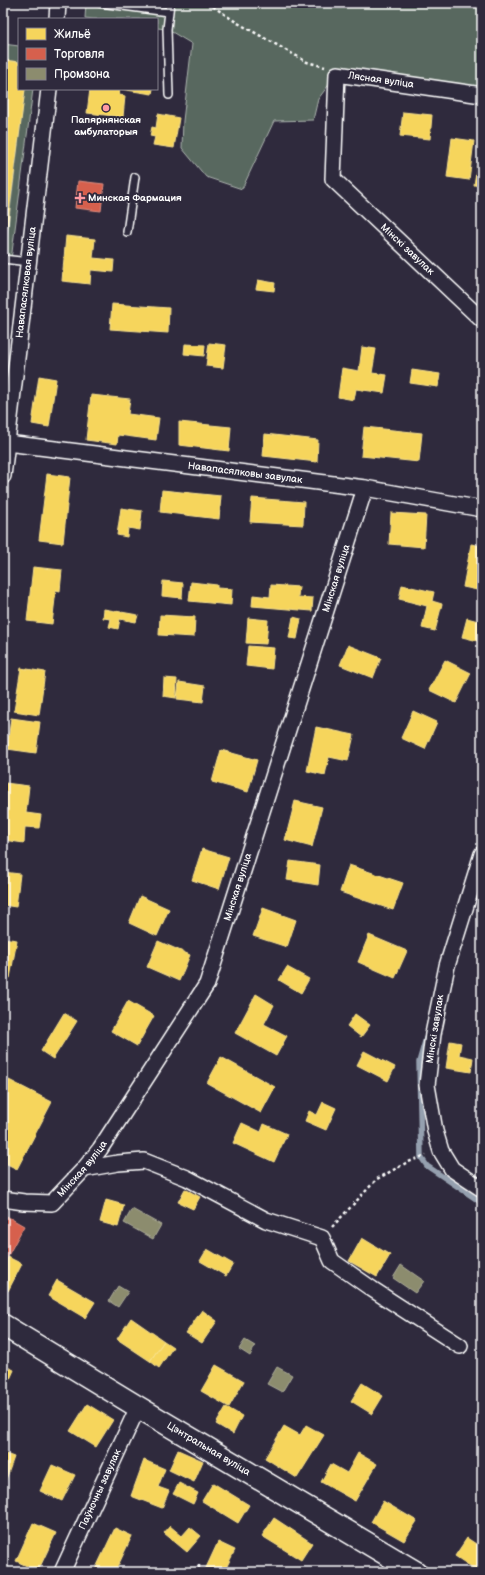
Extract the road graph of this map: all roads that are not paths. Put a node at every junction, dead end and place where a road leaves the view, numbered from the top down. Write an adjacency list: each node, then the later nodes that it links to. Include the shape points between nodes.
1 (58, 3): 5 (street)
2 (100, 3): 4 (lane)
3 (170, 3): 4 (lane)
4 (168, 12): 7 (lane, via 166,29)
5 (57, 18)
6 (49, 90): 13 (street, Навапасялковая вуліца)
7 (169, 95)
8 (482, 95): 10 (street, Лясная вуліца, via 337,74)
9 (135, 177): 11 (lane)
10 (333, 179): 14 (street, Мінскі завулак)
11 (127, 232)
12 (3, 259): 13 (lane)
13 (29, 262): 15 (street, Навапасялковая вуліца)
14 (482, 320)
15 (7, 443): 16 (street, Навапасялковая вуліца); 17 (street, Навапасялковы завулак)
16 (3, 476)
17 (365, 488): 18 (street, Навапасялковы завулак); 20 (street, Мінская вуліца, via 207,984)
18 (482, 509)
19 (482, 854): 21 (street, Мінскі завулак, via 448,961 433,1034 427,1085 441,1151 452,1169)
20 (84, 1169): 22 (street, Мінская вуліца, via 52,1203); 24 (street, via 144,1161 187,1178 266,1220 322,1238 332,1261)
21 (482, 1190)
22 (3, 1198)
23 (3, 1325): 25 (street, Цэнтральная вуліца)
24 (460, 1346)
25 (138, 1407): 26 (street, Паўночны завулак); 27 (street, Цэнтральная вуліца)
26 (62, 1572)
27 (416, 1572)

